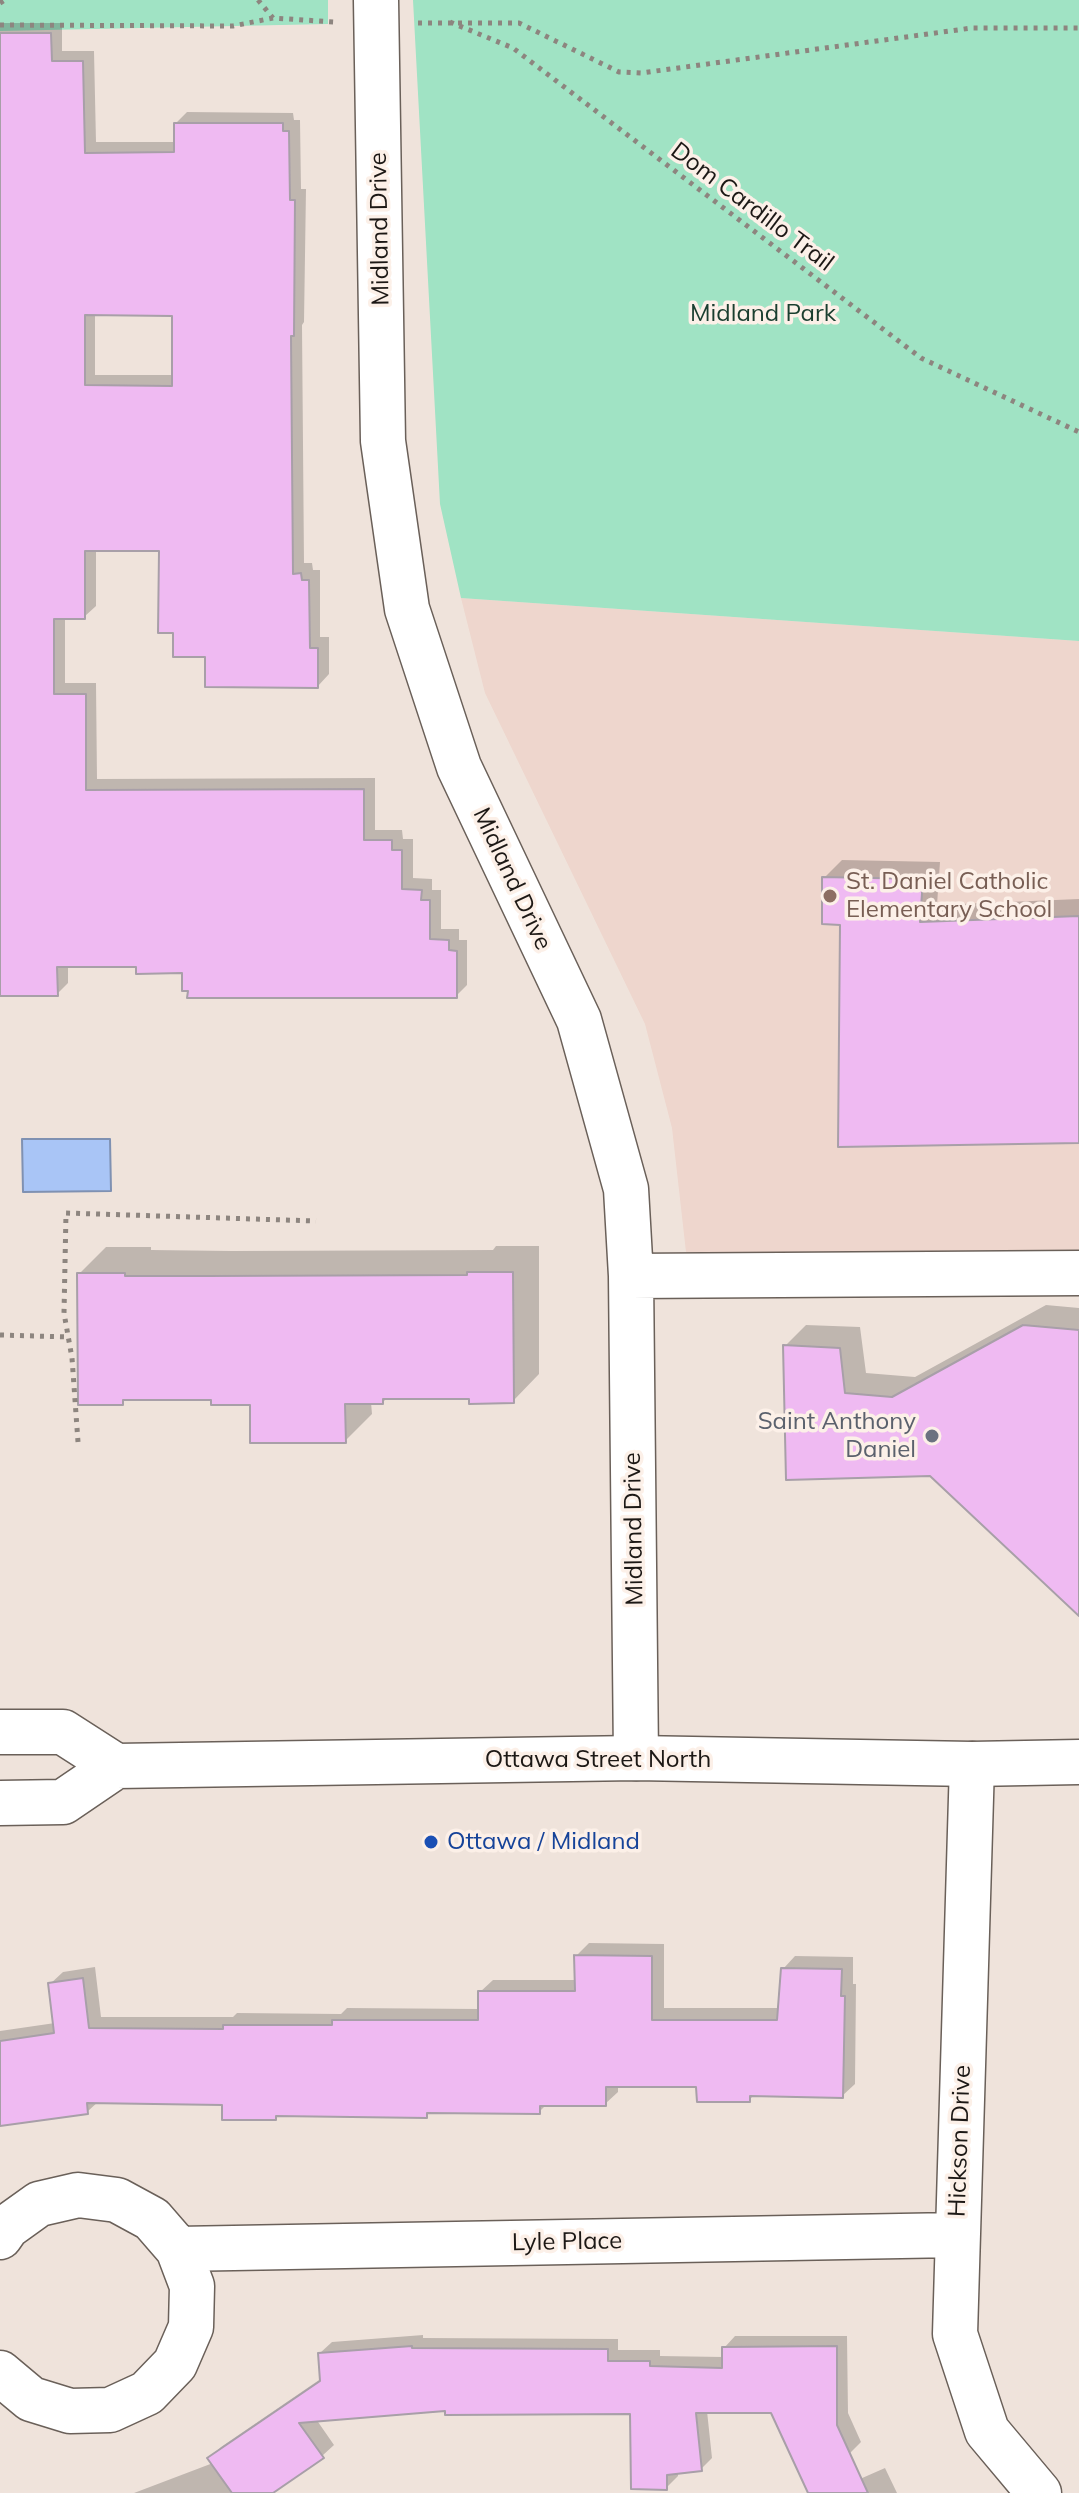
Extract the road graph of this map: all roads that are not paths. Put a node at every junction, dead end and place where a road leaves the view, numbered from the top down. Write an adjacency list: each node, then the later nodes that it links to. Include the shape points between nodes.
1 (391, 12): 3 (street, Midland Drive, via 383,441 407,609 459,767 579,1020 626,1189)
2 (1079, 1273): 3 (street)
3 (631, 1276): 5 (street, Midland Drive)
4 (0, 1732): 8 (street, via 63,1732)
5 (636, 1758): 7 (street, Ottawa Street North); 8 (street, Ottawa Street North)
6 (1079, 1762): 7 (street, Ottawa Street North)
7 (972, 1764): 10 (street, Hickson Drive)
8 (116, 1766): 9 (street, via 63,1802)
9 (0, 1803)
10 (956, 2235): 12 (street, Lyle Place); 14 (street, Hickson Drive, via 959,2348 987,2431)
11 (0, 2237): 12 (street, via 39,2204 78,2195 117,2200 152,2219)
12 (178, 2249): 13 (street, via 192,2286 191,2327 175,2364 147,2393 110,2410 70,2411 31,2399)
13 (0, 2373)
14 (1039, 2493)

